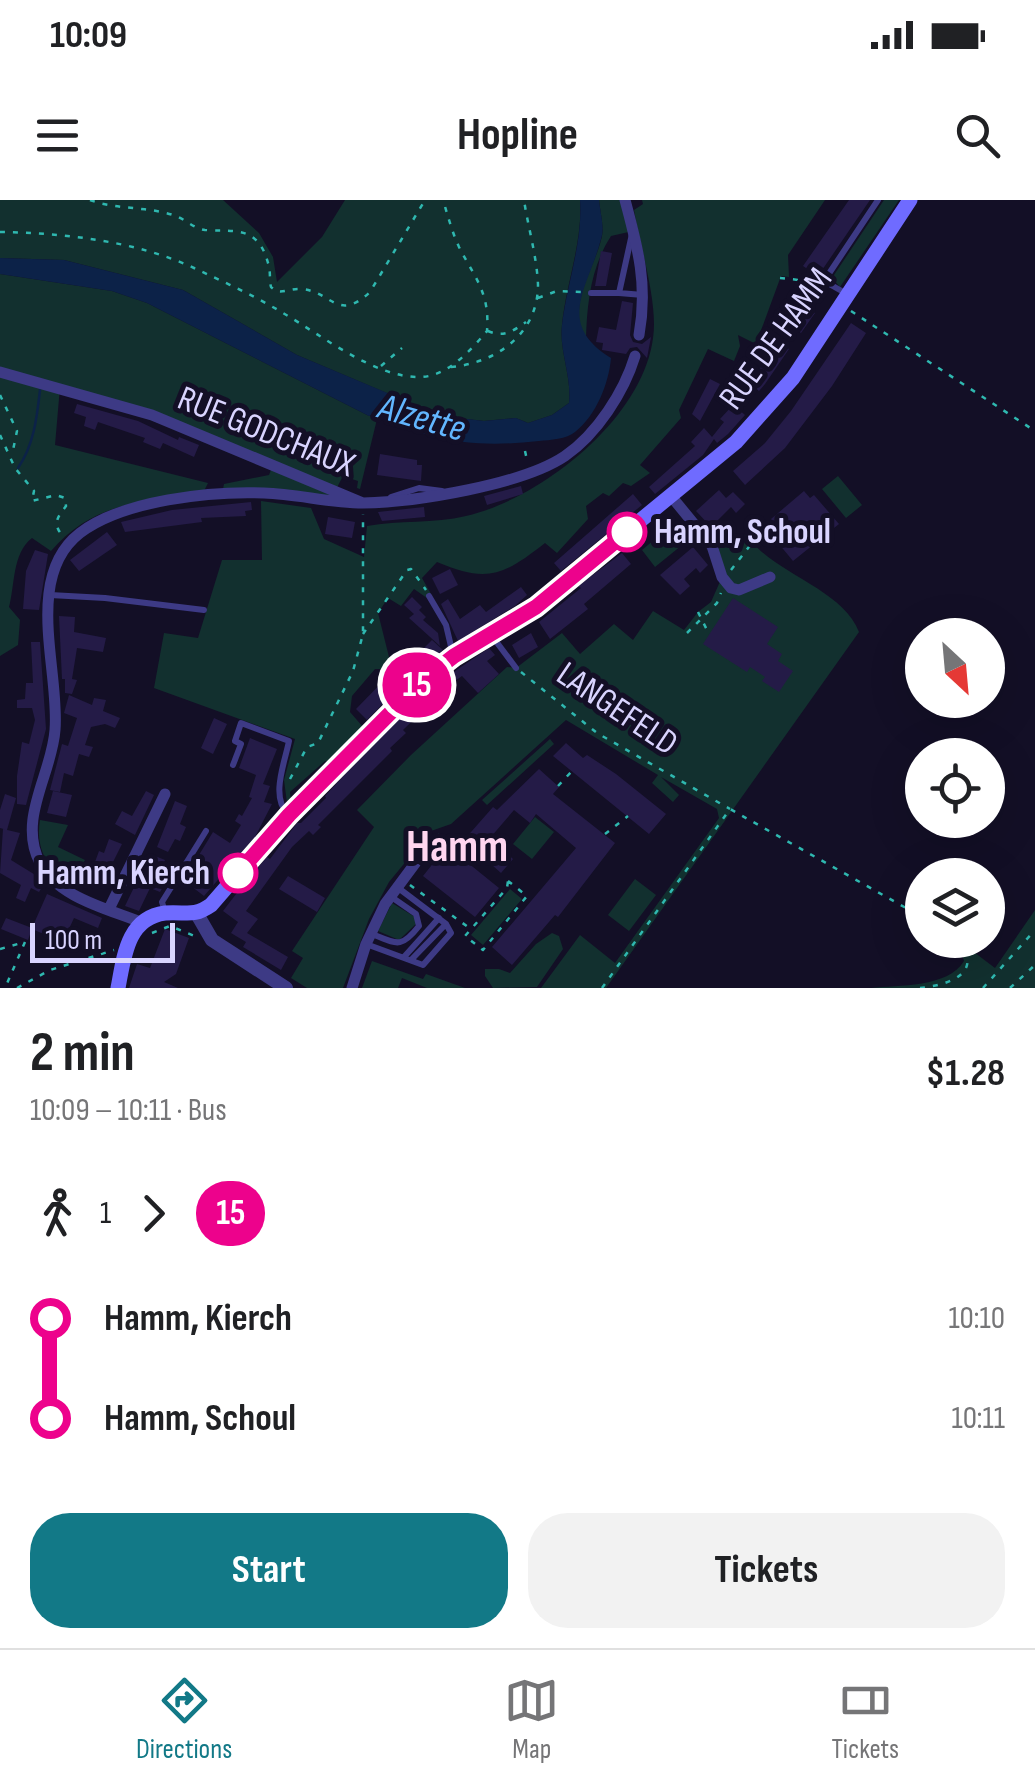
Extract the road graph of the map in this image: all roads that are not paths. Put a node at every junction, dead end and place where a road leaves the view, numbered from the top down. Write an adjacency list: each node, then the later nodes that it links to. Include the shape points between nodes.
1 (625, 200): 4 (street)
2 (878, 200): 8 (lane, via 824,281)
3 (910, 200): 8 (main road, RUE DE HAMM)
4 (633, 231): 6 (lane); 7 (street)
5 (591, 292): 6 (lane)
6 (619, 294): 7 (lane)
7 (644, 295): 9 (street)
8 (844, 300): 12 (main road, RUE DE HAMM, via 764,412)
9 (639, 335)
10 (635, 356): 13 (street, RUE GODCHAUX, via 618,394 565,456 454,492)
11 (0, 372): 13 (street, RUE GODCHAUX, via 152,415)
12 (671, 496): 14 (street, via 712,546 731,588); 18 (main road, RUE DE HAMM, via 536,607)
13 (369, 503): 15 (street, via 223,494 119,512 69,544 55,566)
14 (770, 577)
15 (50, 595): 17 (lane); 27 (street, via 55,733 34,814 33,846 58,886)
16 (430, 596): 19 (lane)
17 (204, 610)
18 (491, 635): 19 (main road, RUE DE HAMM); 20 (lane, LANGEFELD)
19 (454, 656): 23 (main road, RUE DE HAMM)
20 (516, 668)
21 (233, 765): 23 (lane, via 241,723 290,741 280,799)
22 (165, 794): 27 (street)
23 (289, 815): 29 (main road, RUE DE HAMM)
24 (206, 831): 28 (lane, via 162,902)
25 (428, 846): 26 (street)
26 (398, 889): 30 (lane); 32 (street); 32 (lane, via 419,926 399,944)
27 (109, 909): 31 (street)
28 (166, 913): 29 (main road); 31 (main road)
29 (198, 914): 35 (street, via 205,932)
30 (439, 918): 33 (lane); 33 (lane, via 451,933 423,965)
31 (139, 926): 34 (main road, via 126,948)
32 (369, 938): 33 (lane); 36 (street)
33 (408, 959)
34 (118, 988)
35 (286, 988)
36 (352, 988)

